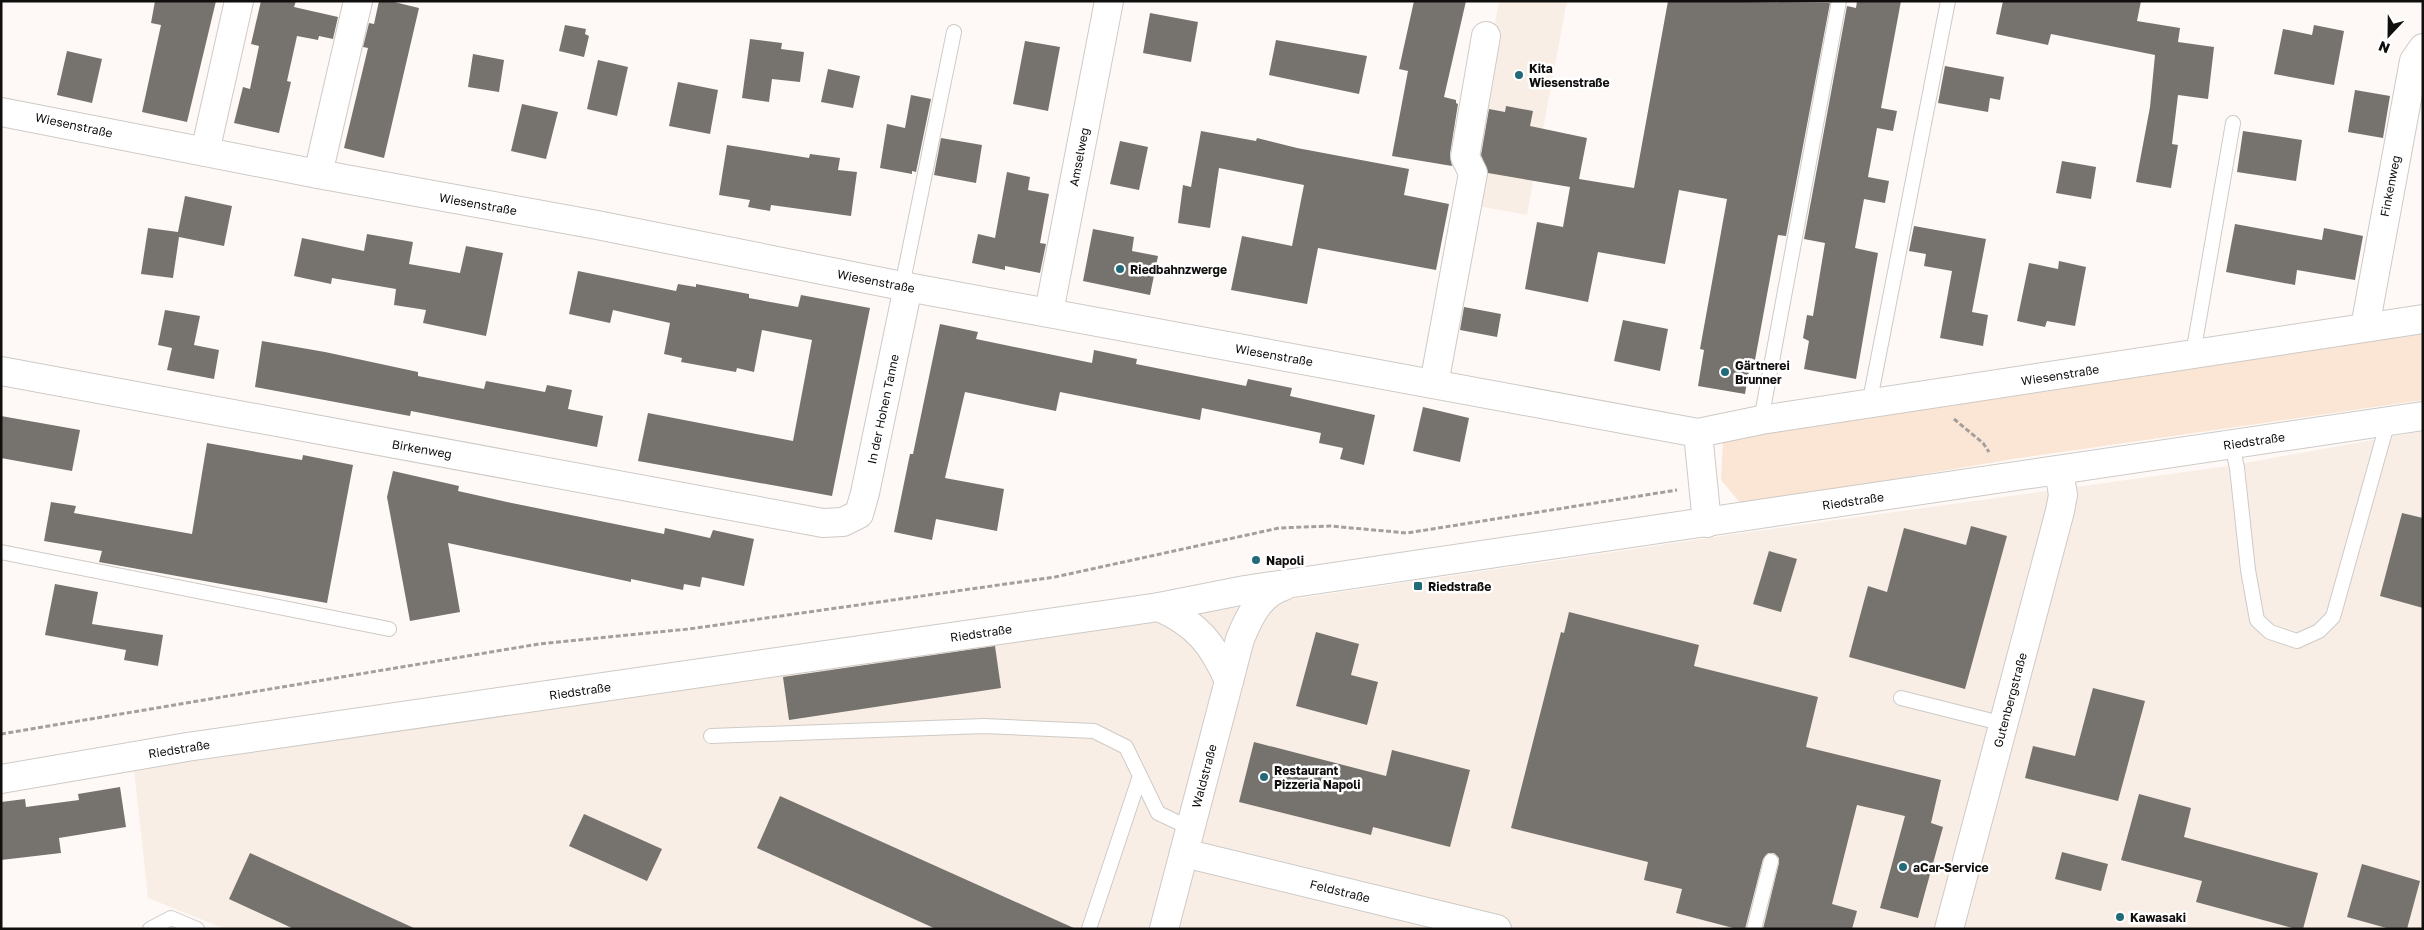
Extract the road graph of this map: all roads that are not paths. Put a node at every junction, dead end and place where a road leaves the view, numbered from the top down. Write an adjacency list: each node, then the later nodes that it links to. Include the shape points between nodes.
1 (239, 1): 11 (street)
2 (358, 1): 12 (street)
3 (1110, 1): 14 (street, Amselweg)
4 (1839, 1): 22 (lane)
5 (1948, 1): 20 (lane)
6 (954, 32): 13 (lane)
7 (1486, 36): 19 (street, via 1466,157 1473,173)
8 (2423, 48): 16 (street, Finkenweg, via 2414,61)
9 (1, 112): 11 (street, Wiesenstraße)
10 (2233, 124): 17 (lane)
11 (205, 152): 12 (street, Wiesenstraße)
12 (318, 174): 13 (street, Wiesenstraße)
13 (905, 286): 14 (street, Wiesenstraße); 27 (street, In der Hohen Tanne, via 865,493 859,514)
14 (1049, 312): 19 (street, Wiesenstraße)
15 (2423, 319): 16 (street, Wiesenstraße)
16 (2365, 327): 17 (street, Wiesenstraße)
17 (2193, 354): 20 (street, Wiesenstraße)
18 (1, 371): 27 (street, Birkenweg, via 823,522)
19 (1434, 384): 24 (street, Wiesenstraße)
20 (1869, 405): 22 (street, Wiesenstraße)
21 (2423, 416): 23 (street, Riedstraße)
22 (1761, 420): 24 (street, Wiesenstraße)
23 (2388, 421): 25 (street, Riedstraße); 25 (lane, via 2333,616 2319,631 2297,641 2270,632 2257,620)
24 (1698, 433): 28 (street)
25 (2232, 445): 26 (street, Riedstraße)
26 (2059, 470): 28 (street, Riedstraße); 36 (street, Gutenbergstraße, via 2062,505)
27 (843, 522)
28 (1707, 522): 30 (street, Riedstraße)
29 (1, 552): 33 (lane)
30 (1284, 586): 31 (street, Riedstraße, via 1245,590); 32 (street, Riedstraße, via 1273,590 1262,600)
31 (1159, 607): 34 (street, via 1192,626 1209,642); 39 (street, Riedstraße, via 187,747)
32 (1247, 624): 34 (street, Waldstraße)
33 (389, 629)
34 (1229, 681): 40 (street, Waldstraße)
35 (1901, 698): 36 (lane)
36 (2004, 724): 48 (street, Gutenbergstraße)
37 (710, 736): 38 (lane, via 984,726 1094,731 1126,747)
38 (1140, 776): 40 (lane, via 1158,813); 44 (lane)
39 (1, 779)
40 (1187, 840): 45 (street, Waldstraße); 46 (street, Feldstraße)
41 (1771, 861): 47 (lane)
42 (150, 929): 43 (lane, via 171,918)
43 (197, 929)
44 (1089, 929)
45 (1164, 929)
46 (1497, 929)
47 (1754, 929)
48 (1948, 929)

